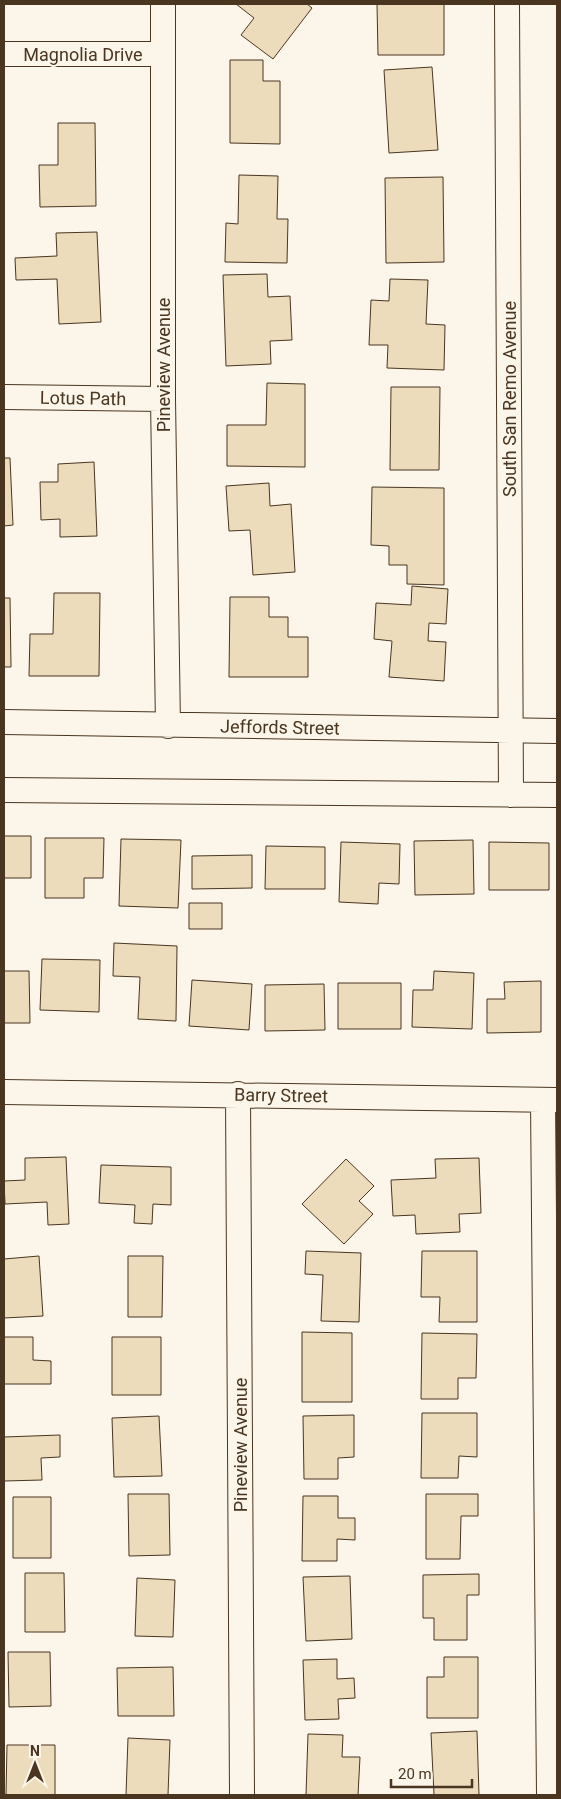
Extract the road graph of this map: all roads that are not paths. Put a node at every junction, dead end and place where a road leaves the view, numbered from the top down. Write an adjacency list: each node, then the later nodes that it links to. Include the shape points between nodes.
1 (163, 4): 4 (street, Pineview Avenue)
2 (507, 4): 9 (street, South San Remo Avenue)
3 (4, 54): 4 (street, Magnolia Drive)
4 (163, 54): 6 (street, Pineview Avenue)
5 (4, 397): 6 (street, Lotus Path)
6 (163, 399): 8 (street, Pineview Avenue)
7 (4, 722): 8 (street, Jeffords Street)
8 (168, 726): 9 (street, Jeffords Street)
9 (510, 730): 10 (street, Jeffords Street); 12 (street, South San Remo Avenue)
10 (557, 731)
11 (4, 790): 12 (street)
12 (511, 795): 13 (street)
13 (557, 795)
14 (4, 1092): 15 (street, Barry Street)
15 (238, 1094): 16 (street, Barry Street); 17 (street, Pineview Avenue)
16 (550, 1100): 18 (street)
17 (242, 1795)
18 (549, 1795)

